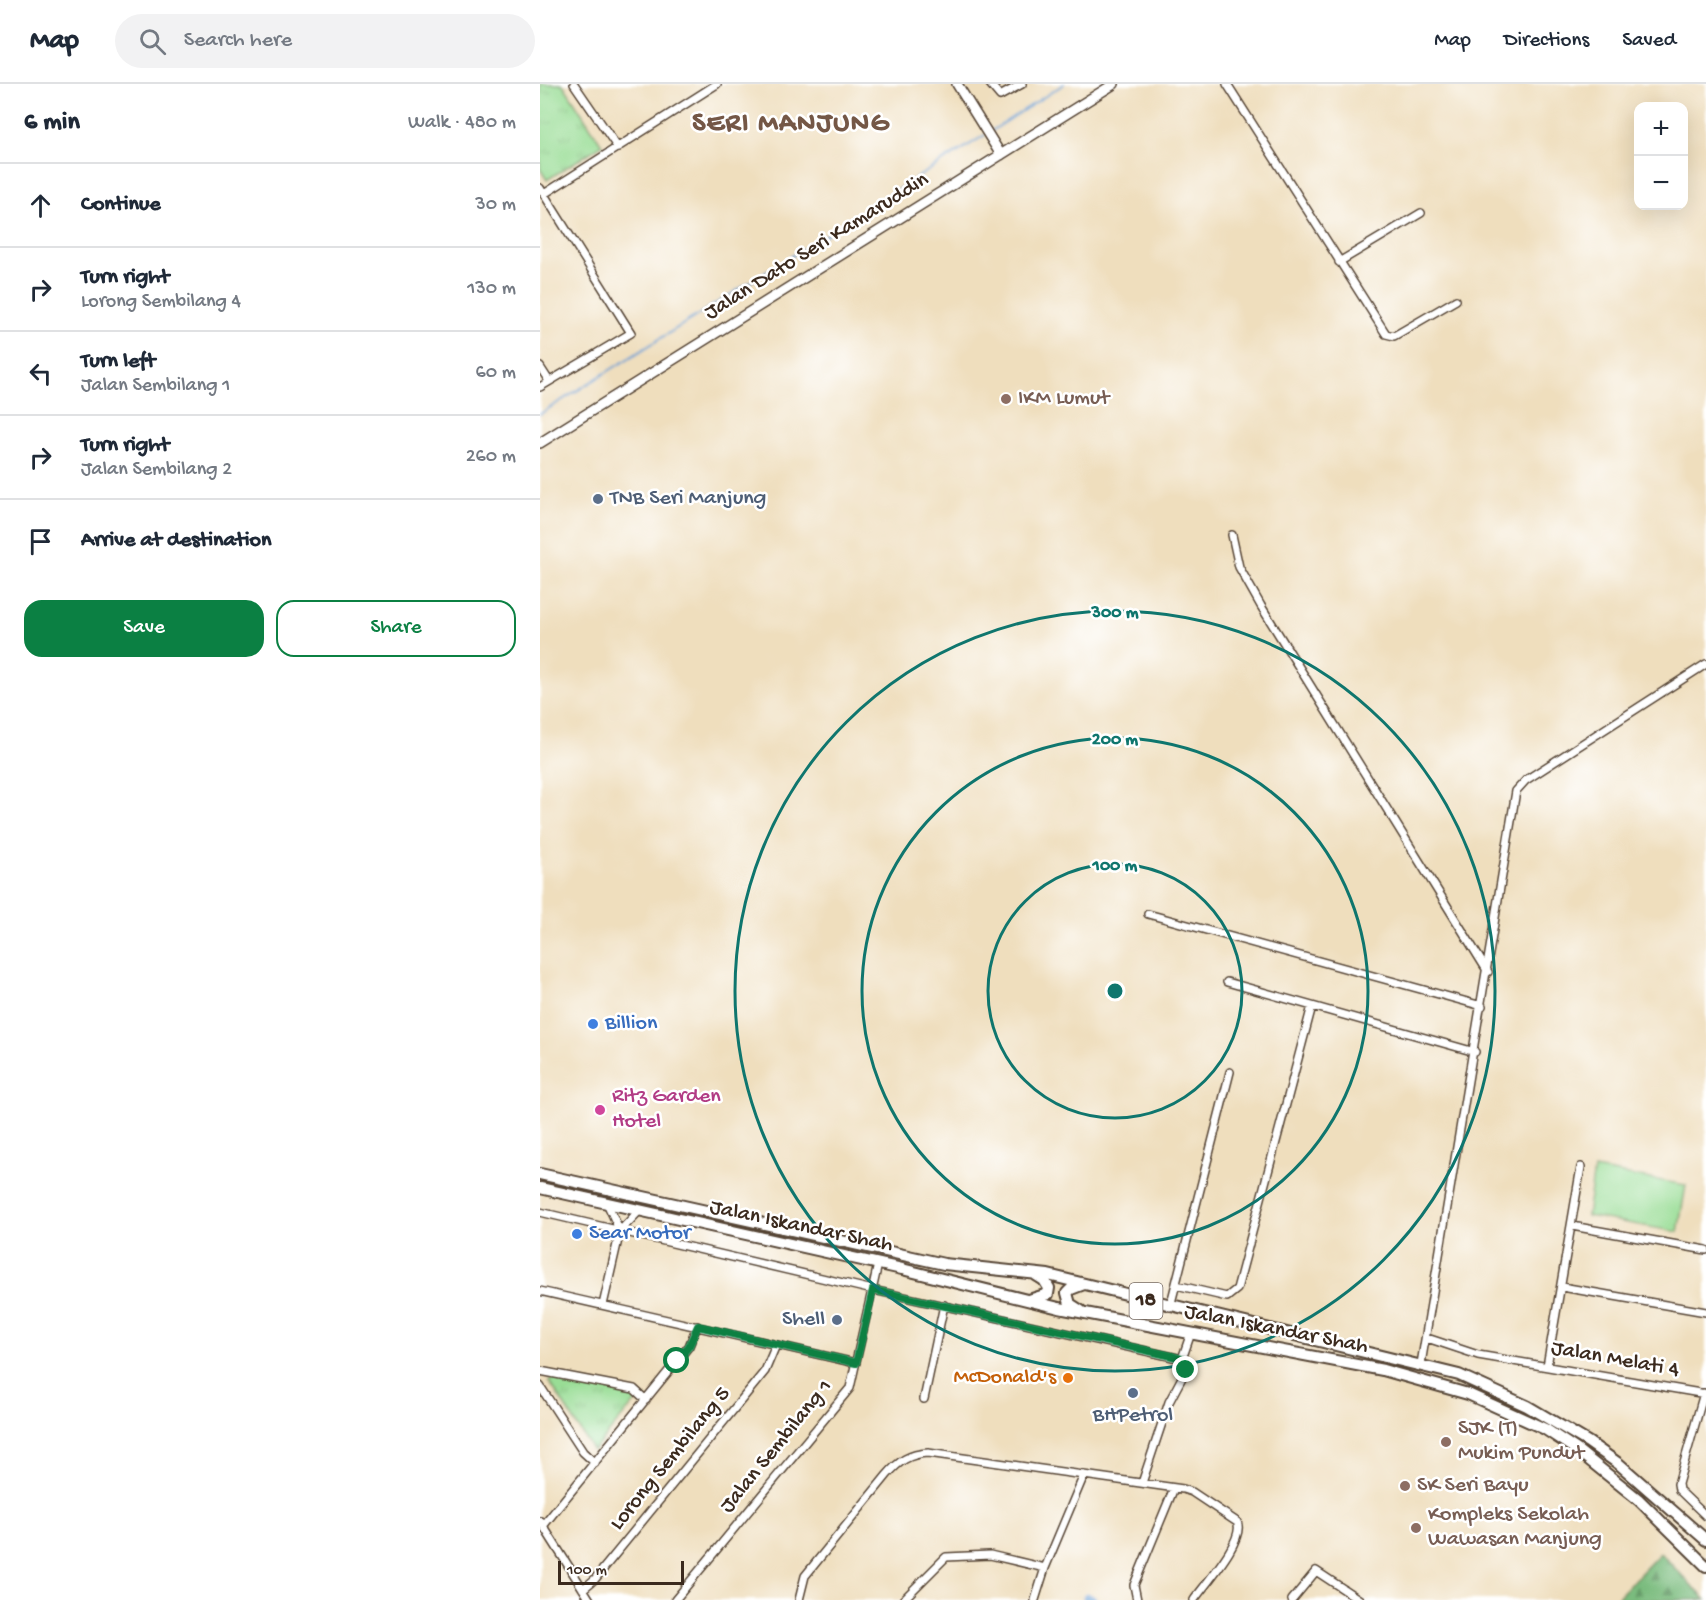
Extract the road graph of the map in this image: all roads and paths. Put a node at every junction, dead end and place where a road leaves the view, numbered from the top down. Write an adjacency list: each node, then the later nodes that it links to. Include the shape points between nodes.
1 (574, 84): 8 (street)
2 (717, 84): 8 (street)
3 (957, 84): 9 (street)
4 (990, 84): 5 (street, via 1000,96)
5 (1022, 84)
6 (1114, 84): 9 (street, Jalan Dato Seri Kamaruddin)
7 (1227, 84): 12 (street)
8 (618, 148): 10 (street)
9 (1001, 155): 17 (street, Jalan Dato Seri Kamaruddin)
10 (542, 191): 15 (street, via 631,333)
11 (1421, 213): 12 (street)
12 (1339, 262): 13 (street, via 1390,337)
13 (1456, 300)
14 (540, 367): 15 (street)
15 (549, 381): 16 (street)
16 (540, 387)
17 (540, 443)
18 (1232, 535): 21 (street, via 1239,567 1261,606)
19 (1706, 664): 21 (street, via 1519,785)
20 (1148, 914): 24 (street)
21 (1488, 972): 24 (street)
22 (1227, 982): 23 (street)
23 (1312, 1006): 25 (street); 39 (street, via 1237,1289 1227,1298)
24 (1482, 1006): 25 (street)
25 (1475, 1052): 51 (street)
26 (1230, 1072): 39 (street)
27 (1581, 1167): 33 (street)
28 (540, 1174): 37 (main road, Jalan Iskandar Shah / 18, via 945,1264)
29 (540, 1188): 30 (main road, Jalan Iskandar Shah / 18)
30 (607, 1203): 31 (main road, Jalan Iskandar Shah / 18); 34 (street)
31 (640, 1210): 34 (street); 36 (main road, Jalan Iskandar Shah / 18)
32 (540, 1212): 34 (street)
33 (1572, 1226): 35 (street); 40 (street)
34 (620, 1231): 41 (street); 44 (street)
35 (1706, 1250)
36 (878, 1263): 41 (street, Jalan Sembilang 1); 43 (main road, Jalan Iskandar Shah / 18)
37 (1033, 1273): 38 (main road, Jalan Iskandar Shah / 18); 43 (main road, via 1044,1280 1048,1294)
38 (1084, 1284): 46 (main road, Jalan Iskandar Shah / 18); 48 (main road, via 1067,1293 1070,1304)
39 (1176, 1285): 46 (street)
40 (1562, 1287): 47 (street); 56 (street)
41 (873, 1290): 45 (street); 54 (street, Jalan Sembilang 1)
42 (540, 1291): 44 (street)
43 (1027, 1301): 48 (main road, Jalan Iskandar Shah / 18)
44 (603, 1305): 49 (street)
45 (944, 1305): 53 (street); 60 (street)
46 (1170, 1307): 55 (main road, Jalan Iskandar Shah / 18)
47 (1706, 1312)
48 (1084, 1313): 50 (main road, Jalan Iskandar Shah / 18)
49 (698, 1326): 52 (street); 61 (street, via 689,1346)
50 (1191, 1333): 53 (street); 69 (main road, Jalan Iskandar Shah / 18, via 1406,1376 1507,1410 1545,1429 1607,1473)
51 (1426, 1338): 55 (street); 56 (street, Jalan Melati 4, via 1455,1350)
52 (776, 1344): 54 (street); 71 (street, Lorong Sembilang 5, via 774,1356 750,1391 595,1580)
53 (1182, 1359): 64 (street, via 1186,1370 1169,1401)
54 (856, 1363): 73 (street, Jalan Sembilang 1, via 850,1388 842,1399)
55 (1421, 1364): 68 (main road, Jalan Iskandar Shah / 18, via 1496,1391 1553,1419 1618,1464)
56 (1547, 1366): 59 (street, Jalan Melati 4)
57 (540, 1371): 61 (street, via 634,1389)
58 (540, 1386): 62 (street, via 583,1452)
59 (1705, 1394): 66 (street, via 1678,1484 1679,1490)
60 (924, 1399)
61 (646, 1400): 62 (street)
62 (595, 1463): 67 (street)
63 (1084, 1475): 64 (street); 70 (street); 74 (street, via 912,1454 887,1475 805,1576)
64 (1142, 1483): 65 (street)
65 (1174, 1488): 77 (street, via 1134,1585); 78 (street, via 1192,1492 1240,1527 1237,1540)
66 (1706, 1516)
67 (542, 1524): 71 (street)
68 (1706, 1540)
69 (1706, 1566)
70 (1045, 1568): 75 (street, via 990,1555 945,1557); 76 (street)
71 (583, 1589): 72 (street)
72 (590, 1600)
73 (675, 1600)
74 (799, 1600)
75 (903, 1600)
76 (1035, 1600)
77 (1137, 1600)
78 (1194, 1600)
79 (1292, 1600): 80 (street, via 1316,1571)
80 (1360, 1600)

